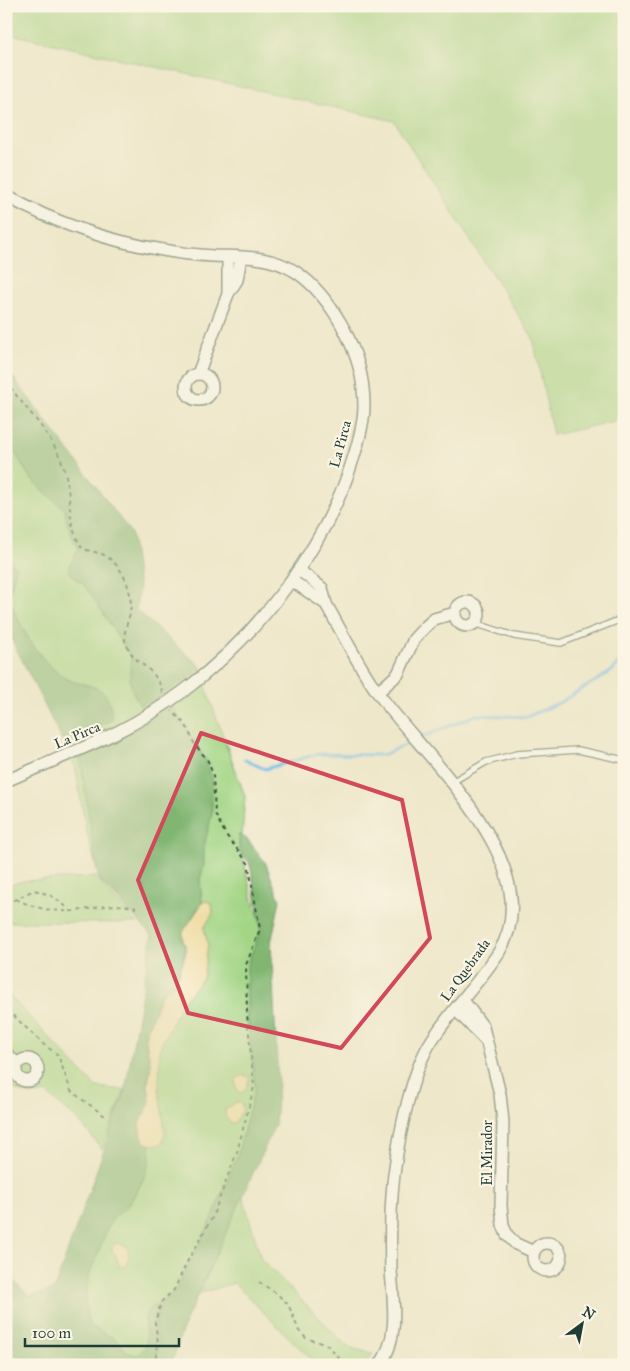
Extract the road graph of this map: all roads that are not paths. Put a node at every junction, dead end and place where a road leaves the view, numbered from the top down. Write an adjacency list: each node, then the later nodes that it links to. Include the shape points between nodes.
1 (6, 196): 2 (street, La Pirca, via 60,222 114,240 163,250)
2 (228, 257): 3 (street, La Pirca); 4 (street)
3 (241, 257): 4 (street, via 237,280); 6 (street, La Pirca, via 278,262 309,282 337,316 358,358 362,377 364,409 360,438 348,475 333,510)
4 (228, 294): 5 (street)
5 (198, 374)
6 (299, 570): 7 (street, La Pirca); 8 (street, La Quebrada, via 322,588)
7 (291, 580): 8 (street, La Quebrada); 14 (street, La Pirca, via 246,636 166,704 106,739)
8 (326, 604): 12 (street, La Quebrada)
9 (454, 613): 11 (street, via 462,625); 11 (street, via 463,602 473,603 479,612); 12 (street, via 434,619 424,628 414,639 398,674)
10 (624, 618): 11 (lane, via 561,643 514,636)
11 (474, 623)
12 (378, 692): 15 (street, La Quebrada)
13 (624, 760): 15 (lane, via 578,750 517,754 486,762)
14 (6, 781)
15 (452, 782): 16 (street, La Quebrada, via 476,814 503,865 512,898 509,927 500,950)
16 (459, 1005): 19 (street, El Mirador, via 480,1019 500,1094 503,1225 516,1244); 20 (street, La Quebrada, via 430,1043 404,1119 390,1212 396,1320)
17 (6, 1053): 18 (street)
18 (17, 1064)
19 (534, 1252)
20 (380, 1365)

